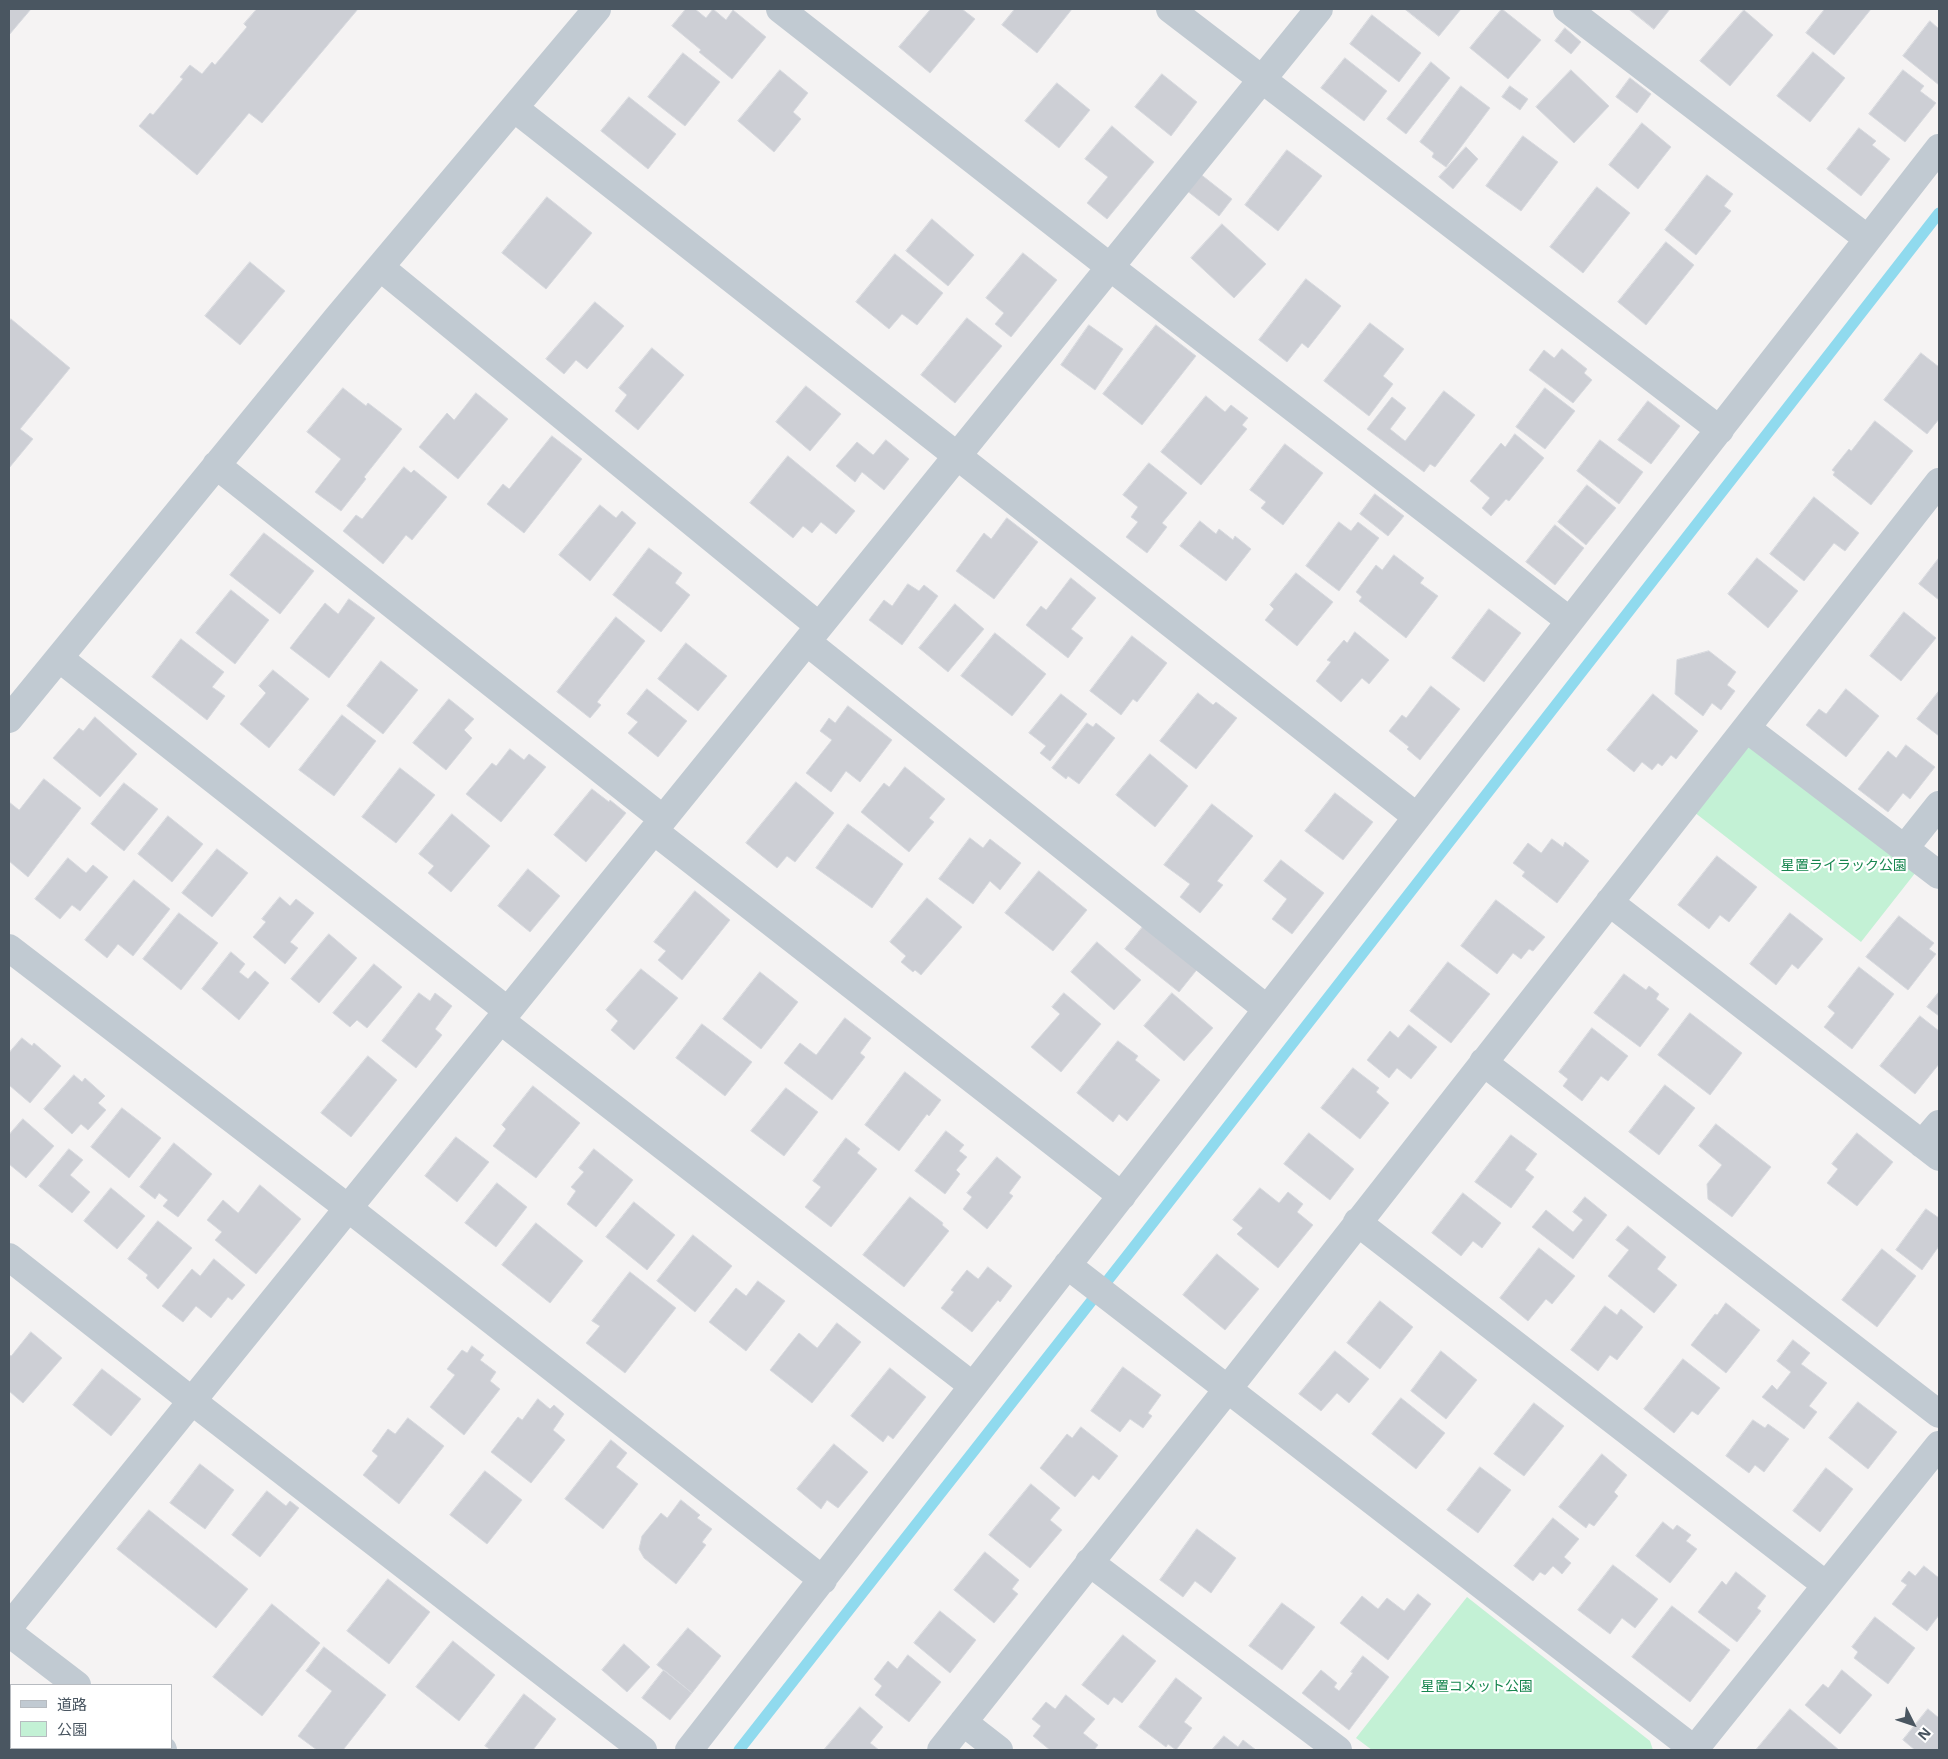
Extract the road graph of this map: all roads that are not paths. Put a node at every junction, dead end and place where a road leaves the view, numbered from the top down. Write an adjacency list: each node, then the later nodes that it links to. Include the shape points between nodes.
1 (597, 9): 7 (street)
2 (780, 9): 11 (street)
3 (1170, 9): 6 (street)
4 (1319, 9): 6 (street)
5 (1567, 9): 9 (street)
6 (1262, 80): 11 (street); 12 (street)
7 (514, 108): 10 (street); 13 (street)
8 (1939, 148): 9 (street)
9 (1868, 239): 12 (street)
10 (380, 267): 14 (street); 17 (street)
11 (1110, 267): 13 (street); 16 (street)
12 (1720, 430): 16 (street)
13 (956, 456): 17 (street); 22 (street)
14 (216, 465): 18 (street); 23 (street)
15 (1938, 485): 20 (street)
16 (1570, 621): 22 (street)
17 (813, 634): 23 (street); 28 (street)
18 (59, 658): 19 (street); 29 (street)
19 (9, 719)
20 (1746, 728): 24 (street); 26 (street)
21 (1939, 805): 24 (street)
22 (1417, 817): 28 (street)
23 (658, 825): 29 (street); 33 (street)
24 (1904, 849): 25 (street)
25 (1939, 876)
26 (1609, 902): 30 (street); 32 (street)
27 (9, 948): 34 (street)
28 (1267, 1009): 33 (street)
29 (504, 1015): 34 (street); 38 (street)
30 (1483, 1062): 35 (street); 41 (street)
31 (1939, 1124): 32 (street)
32 (1931, 1151)
33 (1122, 1196): 37 (street)
34 (348, 1208): 40 (street); 44 (street)
35 (1357, 1222): 39 (street); 45 (street)
36 (9, 1257): 40 (street)
37 (1076, 1273): 38 (street); 39 (street)
38 (973, 1386): 44 (street)
39 (1227, 1390): 43 (street); 55 (street)
40 (192, 1401): 46 (street); 50 (street)
41 (1939, 1414)
42 (1939, 1445): 45 (street)
43 (1088, 1562): 49 (street); 54 (street)
44 (823, 1580): 51 (street)
45 (1826, 1585): 55 (street)
46 (9, 1627)
47 (9, 1633): 48 (street)
48 (76, 1684)
49 (963, 1722): 52 (street); 53 (street)
50 (643, 1750)
51 (689, 1750)
52 (941, 1750)
53 (999, 1750)
54 (1338, 1750)
55 (1695, 1750)

